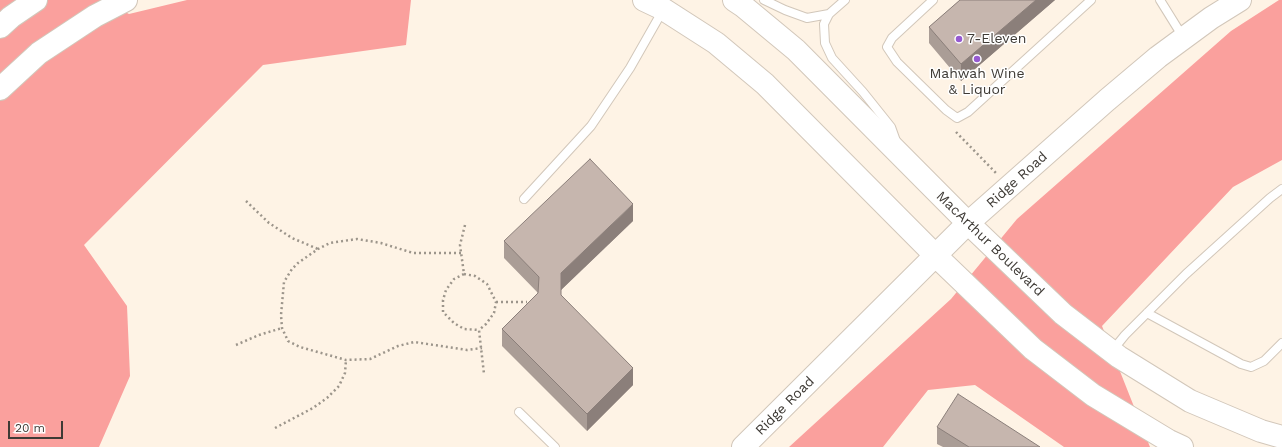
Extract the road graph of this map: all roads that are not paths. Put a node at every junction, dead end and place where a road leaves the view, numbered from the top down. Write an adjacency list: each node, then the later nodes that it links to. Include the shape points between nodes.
1 (36, 0): 15 (main road)
2 (126, 0): 17 (main road, via 95,16 39,53)
3 (644, 0): 13 (main road)
4 (734, 0): 18 (main road, MacArthur Boulevard, via 796,50)
5 (764, 0): 14 (lane, via 807,18)
6 (845, 0): 14 (lane)
7 (918, 0): 12 (lane)
8 (933, 0): 12 (lane)
9 (1091, 0): 12 (lane, via 968,112 957,118 897,62 887,47 892,38)
10 (1160, 0): 16 (lane)
11 (1240, 0): 16 (main road, Ridge Road)
12 (924, 7)
13 (663, 9): 20 (lane, via 630,68 591,126); 22 (main road, via 716,43 765,84)
14 (829, 14): 18 (lane, via 824,24 825,43 832,58 891,126)
15 (0, 27)
16 (1184, 38): 21 (main road, Ridge Road, via 1107,100)
17 (0, 89)
18 (901, 155): 21 (main road, MacArthur Boulevard)
19 (1282, 190): 23 (lane, via 1186,274)
20 (524, 199)
21 (968, 223): 22 (main road, Ridge Road); 25 (main road, MacArthur Boulevard, via 1063,314)
22 (936, 256): 29 (main road, Ridge Road); 30 (main road, via 1033,349 1093,395)
23 (1147, 313): 24 (lane, via 1251,367 1264,361); 25 (lane)
24 (1282, 343)
25 (1111, 352): 27 (main road, MacArthur Boulevard, via 1190,401 1261,431)
26 (519, 412): 28 (lane)
27 (1282, 437)
28 (555, 447)
29 (743, 447)
30 (1182, 447)

